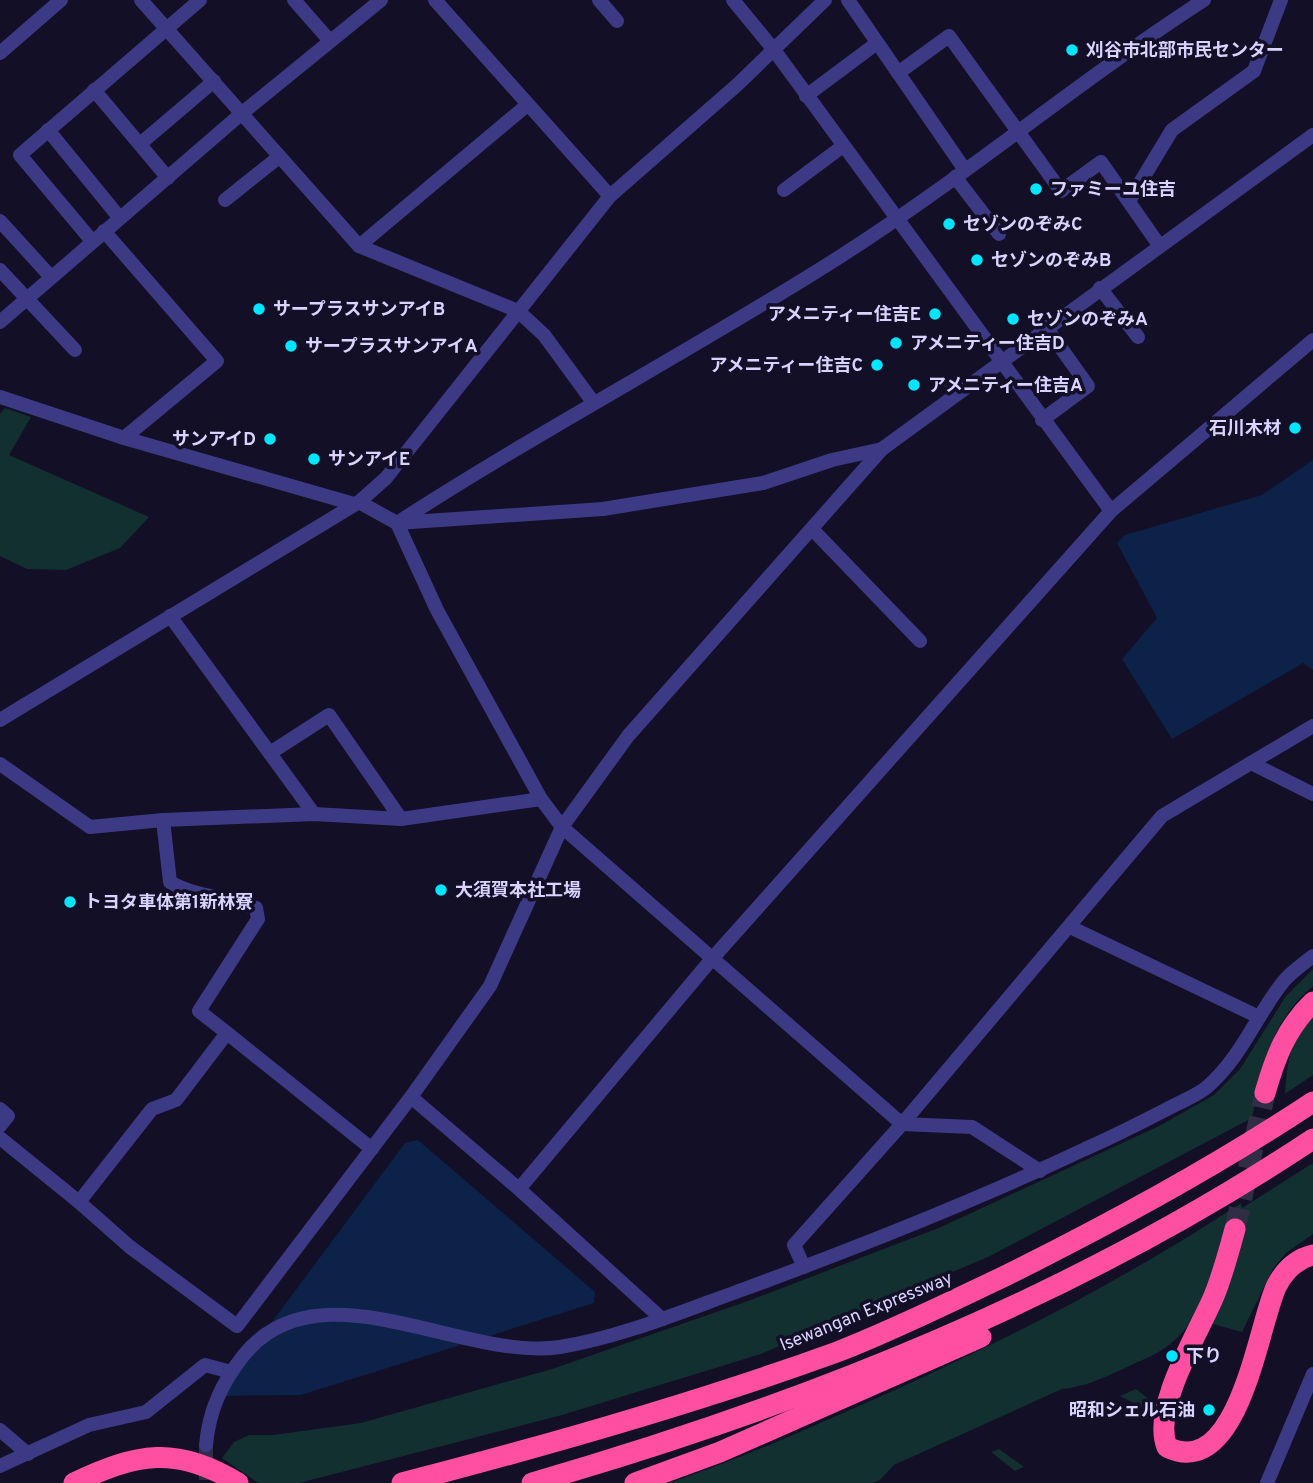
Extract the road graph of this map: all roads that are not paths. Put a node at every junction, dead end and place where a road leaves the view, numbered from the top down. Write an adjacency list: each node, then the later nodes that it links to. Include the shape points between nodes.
1 (61, 0): 18 (street)
2 (141, 0): 14 (street)
3 (200, 0): 14 (street)
4 (294, 0): 15 (street)
5 (381, 0): 15 (street)
6 (435, 0): 23 (street)
7 (600, 0): 13 (street)
8 (733, 0): 17 (street)
9 (825, 0): 17 (street)
10 (848, 0): 16 (street)
11 (1204, 0): 26 (street)
12 (1281, 0): 36 (street, via 1254,71 1172,130)
13 (617, 22)
14 (166, 28): 20 (street); 21 (street)
15 (330, 41): 24 (street)
16 (877, 43): 19 (street); 22 (street)
17 (774, 50): 22 (street); 34 (street)
18 (0, 53)
19 (898, 73): 26 (street, via 949,36); 31 (street)
20 (214, 81): 24 (street); 28 (street)
21 (94, 90): 25 (street); 28 (street)
22 (806, 96): 29 (street)
23 (526, 106): 34 (street); 43 (street)
24 (241, 114): 30 (street); 32 (street)
25 (48, 130): 37 (street); 41 (street, via 20,155)
26 (1018, 131): 31 (street); 36 (street, via 1061,191 1101,162)
27 (1313, 135): 42 (street)
28 (140, 144): 32 (street)
29 (843, 146): 33 (street); 38 (street)
30 (279, 157): 35 (street); 43 (street)
31 (960, 174): 38 (street); 40 (street)
32 (167, 178): 37 (street)
33 (785, 190)
34 (610, 196): 48 (street)
35 (225, 200)
36 (1129, 201): 42 (street)
37 (119, 217): 41 (street)
38 (896, 219): 54 (street); 56 (street)
39 (0, 221): 45 (street)
40 (999, 234)
41 (98, 236): 45 (street); 58 (street, via 217,361)
42 (1159, 245): 46 (street)
43 (359, 246): 48 (street)
44 (0, 270): 47 (street)
45 (51, 277): 47 (street)
46 (1100, 288): 50 (street); 51 (street)
47 (27, 299): 49 (street); 53 (street)
48 (518, 311): 56 (street, via 544,335); 60 (street, via 386,478)
49 (0, 322)
50 (1046, 327): 54 (street); 57 (street, via 1088,386)
51 (1138, 337)
52 (1313, 340): 61 (street)
53 (75, 350)
54 (1000, 360): 57 (street); 59 (street)
55 (0, 397): 58 (street)
56 (593, 402): 62 (street)
57 (1042, 420): 61 (street)
58 (124, 438): 60 (street)
59 (882, 449): 62 (street, via 763,483 603,509); 63 (street)
60 (357, 503): 62 (street); 64 (street)
61 (1111, 511): 79 (street)
62 (397, 523): 72 (street, via 437,610)
63 (813, 530): 65 (street); 76 (street, via 628,736)
64 (170, 616): 66 (street); 68 (street)
65 (920, 641)
66 (0, 720)
67 (1313, 726): 69 (street)
68 (270, 753): 73 (street); 74 (street, via 329,715)
69 (1251, 763): 71 (street); 77 (street, via 1162,816)
70 (0, 764): 75 (street, via 90,827)
71 (1313, 794)
72 (541, 799): 74 (street); 76 (street)
73 (314, 814): 74 (street); 75 (street)
74 (401, 819)
75 (163, 820): 82 (street, via 170,882 181,889 232,898 256,908 258,919 199,1011)
76 (562, 827): 79 (street); 84 (street, via 490,986)
77 (1070, 927): 81 (street); 87 (street)
78 (1313, 957): 81 (street, via 1285,979)
79 (711, 960): 87 (street); 93 (street)
80 (1313, 1002): 83 (highway, via 1283,1040)
81 (1259, 1017): 92 (street, via 1238,1053 1206,1089)
82 (227, 1032): 91 (street); 94 (street, via 176,1100 152,1109)
83 (1265, 1093)
84 (411, 1097): 91 (street); 93 (street)
85 (1313, 1102): 108 (highway, Isewangan Expressway, via 1056,1250 839,1351 579,1437)
86 (0, 1109): 88 (street, via 8,1115)
87 (902, 1124): 92 (street, via 972,1128); 98 (street, via 794,1245)
88 (0, 1126)
89 (0, 1138): 94 (street)
90 (1313, 1139): 96 (highway)
91 (372, 1149): 94 (street, via 237,1326 130,1247)
92 (1040, 1171): 98 (street)
93 (519, 1189): 99 (street)
94 (79, 1202)
95 (1236, 1229): 97 (highway, via 1214,1297 1183,1359 1163,1429 1167,1447 1184,1459 1203,1461 1226,1445 1238,1420 1276,1286 1293,1264)
96 (1157, 1233): 109 (highway, via 960,1331 849,1378 719,1425); 110 (highway, via 1030,1313 919,1367)
97 (1313, 1255)
98 (804, 1266): 99 (street)
99 (662, 1319): 100 (street, via 561,1347 537,1347 478,1343 377,1317 330,1314 266,1336)
100 (231, 1372): 103 (street, via 214,1405); 104 (street, via 205,1365 146,1412 89,1425)
101 (1313, 1374): 111 (street)
102 (0, 1430): 104 (street)
103 (206, 1445)
104 (28, 1454): 105 (street)
105 (0, 1466)
106 (74, 1483): 107 (highway, via 146,1456 175,1456 199,1463)
107 (238, 1483)
108 (402, 1483)
109 (532, 1483)
110 (635, 1483)
111 (1266, 1483)

